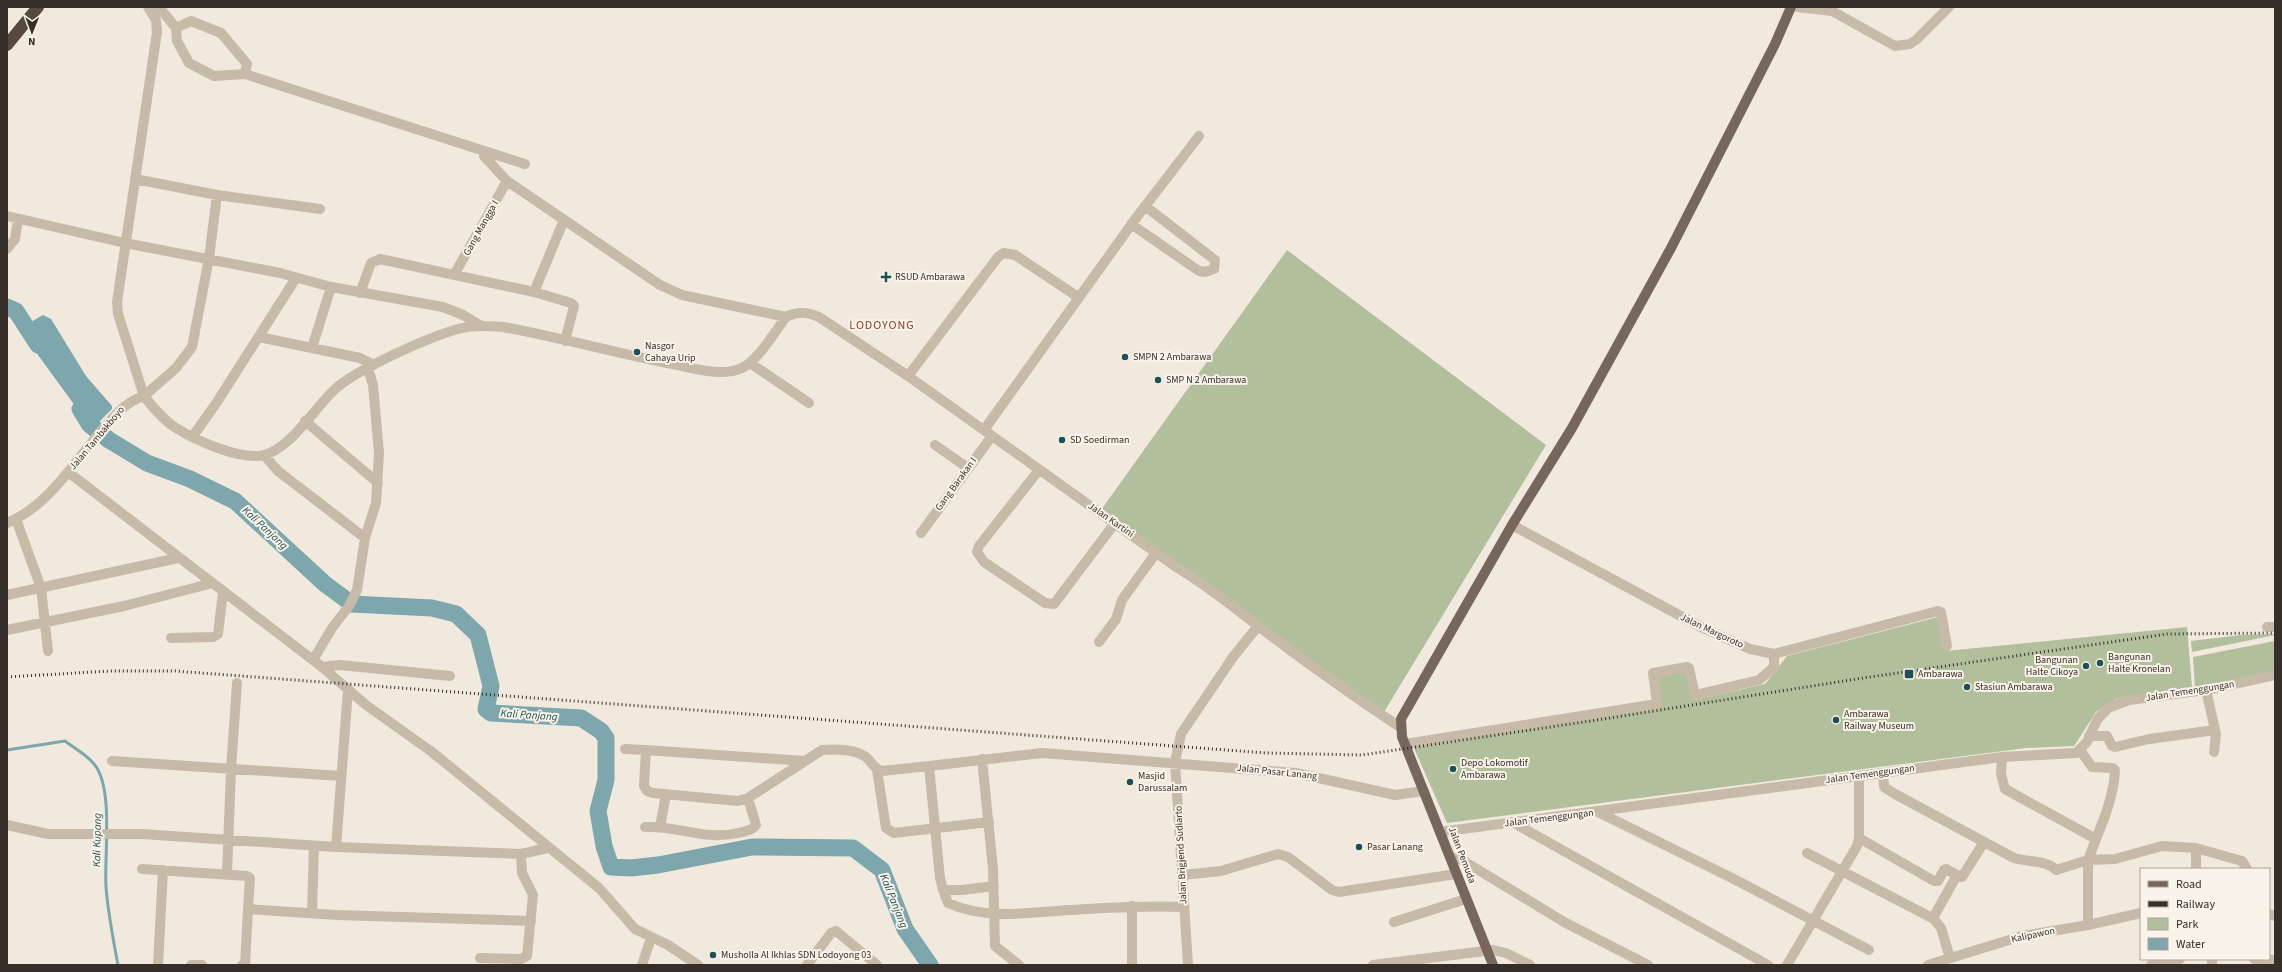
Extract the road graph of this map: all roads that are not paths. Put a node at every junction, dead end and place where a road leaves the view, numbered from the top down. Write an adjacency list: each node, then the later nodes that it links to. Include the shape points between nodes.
1 (38, 7): 8 (highway)
2 (148, 7): 13 (street, via 156,20 157,32)
3 (159, 7): 7 (street)
4 (1791, 7): 52 (main road, via 1765,64 1671,248 1572,428)
5 (1797, 7): 6 (street, via 1832,11 1895,46 1910,44 1917,39)
6 (1949, 7)
7 (176, 28): 9 (street, via 177,41 189,63 214,76); 9 (street, via 191,21 221,33 247,64)
8 (7, 45)
9 (245, 74): 12 (street)
10 (1199, 136): 16 (street, Gang Barakan I)
11 (484, 156): 14 (street)
12 (525, 164)
13 (135, 179): 15 (street); 22 (street)
14 (507, 181): 20 (street); 25 (street, Gang Mangga I)
15 (218, 195): 17 (street); 24 (street, Jalan Tambakboyo)
16 (1145, 206): 21 (street, Gang Barakan I); 21 (street, via 1215,260 1214,269 1199,271)
17 (320, 209)
18 (7, 216): 19 (street)
19 (18, 219): 22 (street); 23 (street, via 15,239)
20 (564, 220): 28 (street); 31 (street, via 660,285 682,295)
21 (1131, 224): 30 (street, Gang Barakan I)
22 (125, 243): 24 (street); 39 (street, via 117,302 118,314)
23 (7, 249)
24 (210, 258): 26 (street); 39 (street, Jalan Tambakboyo, via 192,347 176,368)
25 (454, 275): 28 (street); 29 (street, via 375,260 371,262)
26 (296, 278): 27 (street); 33 (street)
27 (331, 287): 29 (street); 35 (street)
28 (534, 292): 34 (street, via 574,306)
29 (360, 294): 32 (street, via 443,307)
30 (1078, 297): 38 (street, via 1015,255 1004,253 998,257); 42 (street, Gang Barakan I)
31 (786, 317): 36 (street); 38 (street, Jalan Kartini, via 804,312 819,317)
32 (480, 325): 34 (street, via 503,326); 37 (street, via 434,337)
33 (259, 337): 35 (street); 43 (street)
34 (565, 341): 36 (street, via 712,371 730,372 744,368)
35 (312, 348): 37 (street, via 360,358)
36 (750, 363): 40 (street)
37 (371, 367): 41 (street, via 335,389); 49 (street, via 377,411)
38 (908, 376): 42 (street, Jalan Kartini)
39 (144, 396): 43 (street, via 175,428); 48 (street, Jalan Tambakboyo, via 126,404)
40 (809, 403)
41 (305, 421): 45 (street, via 281,447); 49 (street)
42 (988, 433): 46 (street, Gang Barakan I); 47 (street, Jalan Kartini)
43 (193, 436): 45 (street, via 231,452 252,456)
44 (935, 445): 46 (street)
45 (264, 455): 54 (street, via 278,471)
46 (968, 468): 53 (street, Gang Barakan I)
47 (1039, 470): 51 (street, Jalan Kartini); 51 (street, via 979,546 977,552 984,562 1045,603 1054,604)
48 (68, 472): 50 (street, Jalan Tambakboyo, via 32,509); 56 (street)
49 (378, 483): 54 (street, via 376,503)
50 (11, 521): 58 (street)
51 (1115, 524): 55 (street, Jalan Kartini)
52 (1512, 525): 68 (street, Jalan Margoroto, via 1703,628 1750,649); 76 (main road, via 1405,710)
53 (921, 533)
54 (364, 538): 69 (street, via 357,590)
55 (1156, 552): 62 (street, Jalan Kartini, via 1208,586); 65 (street, via 1122,600 1116,619)
56 (178, 558): 57 (street); 58 (street)
57 (213, 583): 59 (street); 61 (street, via 124,606)
58 (41, 588): 60 (street); 61 (street)
59 (223, 592): 64 (street, via 218,634 213,637); 69 (street)
60 (7, 595)
61 (45, 621): 63 (street); 67 (street)
62 (1258, 626): 76 (street, Jalan Kartini); 88 (street, Jalan Brigjend Sudiarto, via 1185,728 1177,746)
63 (7, 630)
64 (171, 638)
65 (1099, 642)
66 (1947, 646): 68 (street, Jalan Margoroto, via 1941,612 1938,611)
67 (48, 651)
68 (1774, 654): 79 (street, via 1774,667 1759,680 1696,695 1689,668 1674,669 1653,673 1657,704)
69 (313, 660): 70 (street)
70 (322, 667): 72 (street, via 340,665); 74 (street)
71 (2275, 675): 75 (street, Jalan Temenggungan)
72 (450, 676)
73 (237, 683): 90 (street)
74 (348, 690): 93 (street); 112 (street, via 432,752)
75 (2206, 690): 77 (street); 78 (street, Jalan Temenggungan, via 2129,700 2108,708 2097,720)
76 (1400, 727): 79 (main road, Jalan Pemuda)
77 (2215, 730): 78 (street, via 2149,739 2115,747 2108,736); 83 (street)
78 (2090, 736): 82 (street, Jalan Temenggungan)
79 (1405, 744): 95 (main road, Jalan Pemuda)
80 (625, 749): 81 (street)
81 (646, 750): 87 (street); 96 (street, via 644,786 647,790)
82 (2080, 750): 84 (street, Jalan Temenggungan, via 2070,753); 107 (street, via 2092,767 2115,770 2106,815)
83 (2214, 752)
84 (2002, 757): 92 (street, Jalan Temenggungan); 107 (street, via 2000,774 2005,789)
85 (982, 759): 88 (street, Jalan Pasar Lanang, via 1042,753); 89 (street, Jalan Pasar Lanang); 99 (street)
86 (112, 761): 90 (street)
87 (805, 761): 91 (street, via 822,750 831,749 860,754); 97 (street)
88 (1175, 762): 95 (street, Jalan Pasar Lanang, via 1296,773 1395,795); 125 (street, Jalan Brigjend Sudiarto)
89 (929, 766): 91 (street, Jalan Pasar Lanang, via 886,772); 104 (street)
90 (231, 770): 93 (street); 108 (street)
91 (877, 770): 104 (street, via 888,830 894,833)
92 (1883, 773): 94 (street, Jalan Temenggungan); 109 (street, via 1885,788)
93 (341, 776): 111 (street)
94 (1859, 776): 98 (street, Jalan Temenggungan); 106 (street)
95 (1424, 791): 105 (main road, Jalan Pemuda)
96 (666, 794): 97 (street, via 725,801); 103 (street)
97 (748, 798): 103 (street, via 756,825 753,829 731,835 708,836)
98 (1598, 812): 100 (street, Jalan Temenggungan); 138 (street)
99 (989, 822): 104 (street); 127 (street)
100 (1512, 822): 105 (street, Jalan Temenggungan); 164 (street)
101 (7, 825): 108 (street, via 39,833)
102 (645, 827): 103 (street)
103 (660, 827)
104 (937, 828): 128 (street)
105 (1440, 832): 116 (main road, Jalan Pemuda)
106 (1860, 838): 122 (street); 126 (street, via 1934,881 1938,881 1946,869)
107 (2096, 839): 117 (street)
108 (229, 840): 110 (street); 123 (street)
109 (1984, 842): 117 (street, via 2014,858 2047,864 2056,870); 126 (street, via 1962,877)
110 (314, 846): 111 (street); 133 (street)
111 (336, 847): 115 (street)
112 (548, 848): 115 (street); 141 (street, via 599,888 635,930)
113 (2196, 848): 117 (street, via 2162,846 2115,859); 118 (street); 119 (street, via 2242,861)
114 (1808, 853): 122 (street)
115 (521, 854): 137 (street, via 522,873 533,894)
116 (1450, 857): 124 (main road, Jalan Pemuda); 163 (street, via 1462,860 1564,922)
117 (2088, 860): 140 (street)
118 (2196, 868)
119 (2246, 868)
120 (142, 869): 121 (street)
121 (163, 870): 123 (street); 149 (street)
122 (1843, 872): 136 (street); 138 (street)
123 (228, 873): 132 (street, via 250,877)
124 (1456, 874): 125 (street, via 1339,892 1332,890 1288,857 1278,854 1221,871); 129 (main road, Jalan Pemuda)
125 (1183, 875): 131 (street, Jalan Brigjend Sudiarto)
126 (1957, 875): 136 (street)
127 (994, 886): 128 (street); 134 (street)
128 (943, 890): 134 (street, via 946,901 953,905)
129 (1466, 899): 139 (street); 143 (main road, Jalan Pemuda)
130 (1132, 906): 131 (street); 134 (street); 158 (street)
131 (1184, 907): 159 (street, Jalan Brigjend Sudiarto)
132 (248, 909): 133 (street); 152 (street)
133 (312, 913): 137 (street)
134 (995, 913): 157 (street, via 995,946)
135 (2140, 913): 140 (street, Kalipawon)
136 (1932, 918): 145 (street, via 1941,928)
137 (531, 921): 144 (street, via 527,956 520,959)
138 (1813, 921): 142 (street); 165 (street)
139 (1394, 922)
140 (2088, 925): 145 (street, Kalipawon, via 2022,936)
141 (651, 938): 153 (street); 154 (street, via 668,945)
142 (1869, 950)
143 (1487, 951): 160 (street); 161 (main road, Jalan Pemuda); 162 (street, via 1499,950)
144 (480, 958)
145 (1955, 960): 166 (street, Kalipawon)
146 (2175, 960): 167 (street)
147 (2275, 960): 148 (street)
148 (2260, 961)
149 (158, 965)
150 (191, 965): 151 (street)
151 (202, 965)
152 (244, 965)
153 (642, 965)
154 (698, 965)
155 (807, 965): 156 (street, via 831,933 836,931)
156 (877, 965)
157 (1019, 965)
158 (1132, 965)
159 (1188, 965)
160 (1373, 965)
161 (1493, 965)
162 (1530, 965)
163 (1648, 965)
164 (1768, 965)
165 (1786, 965)
166 (1928, 965)
167 (2151, 965)

